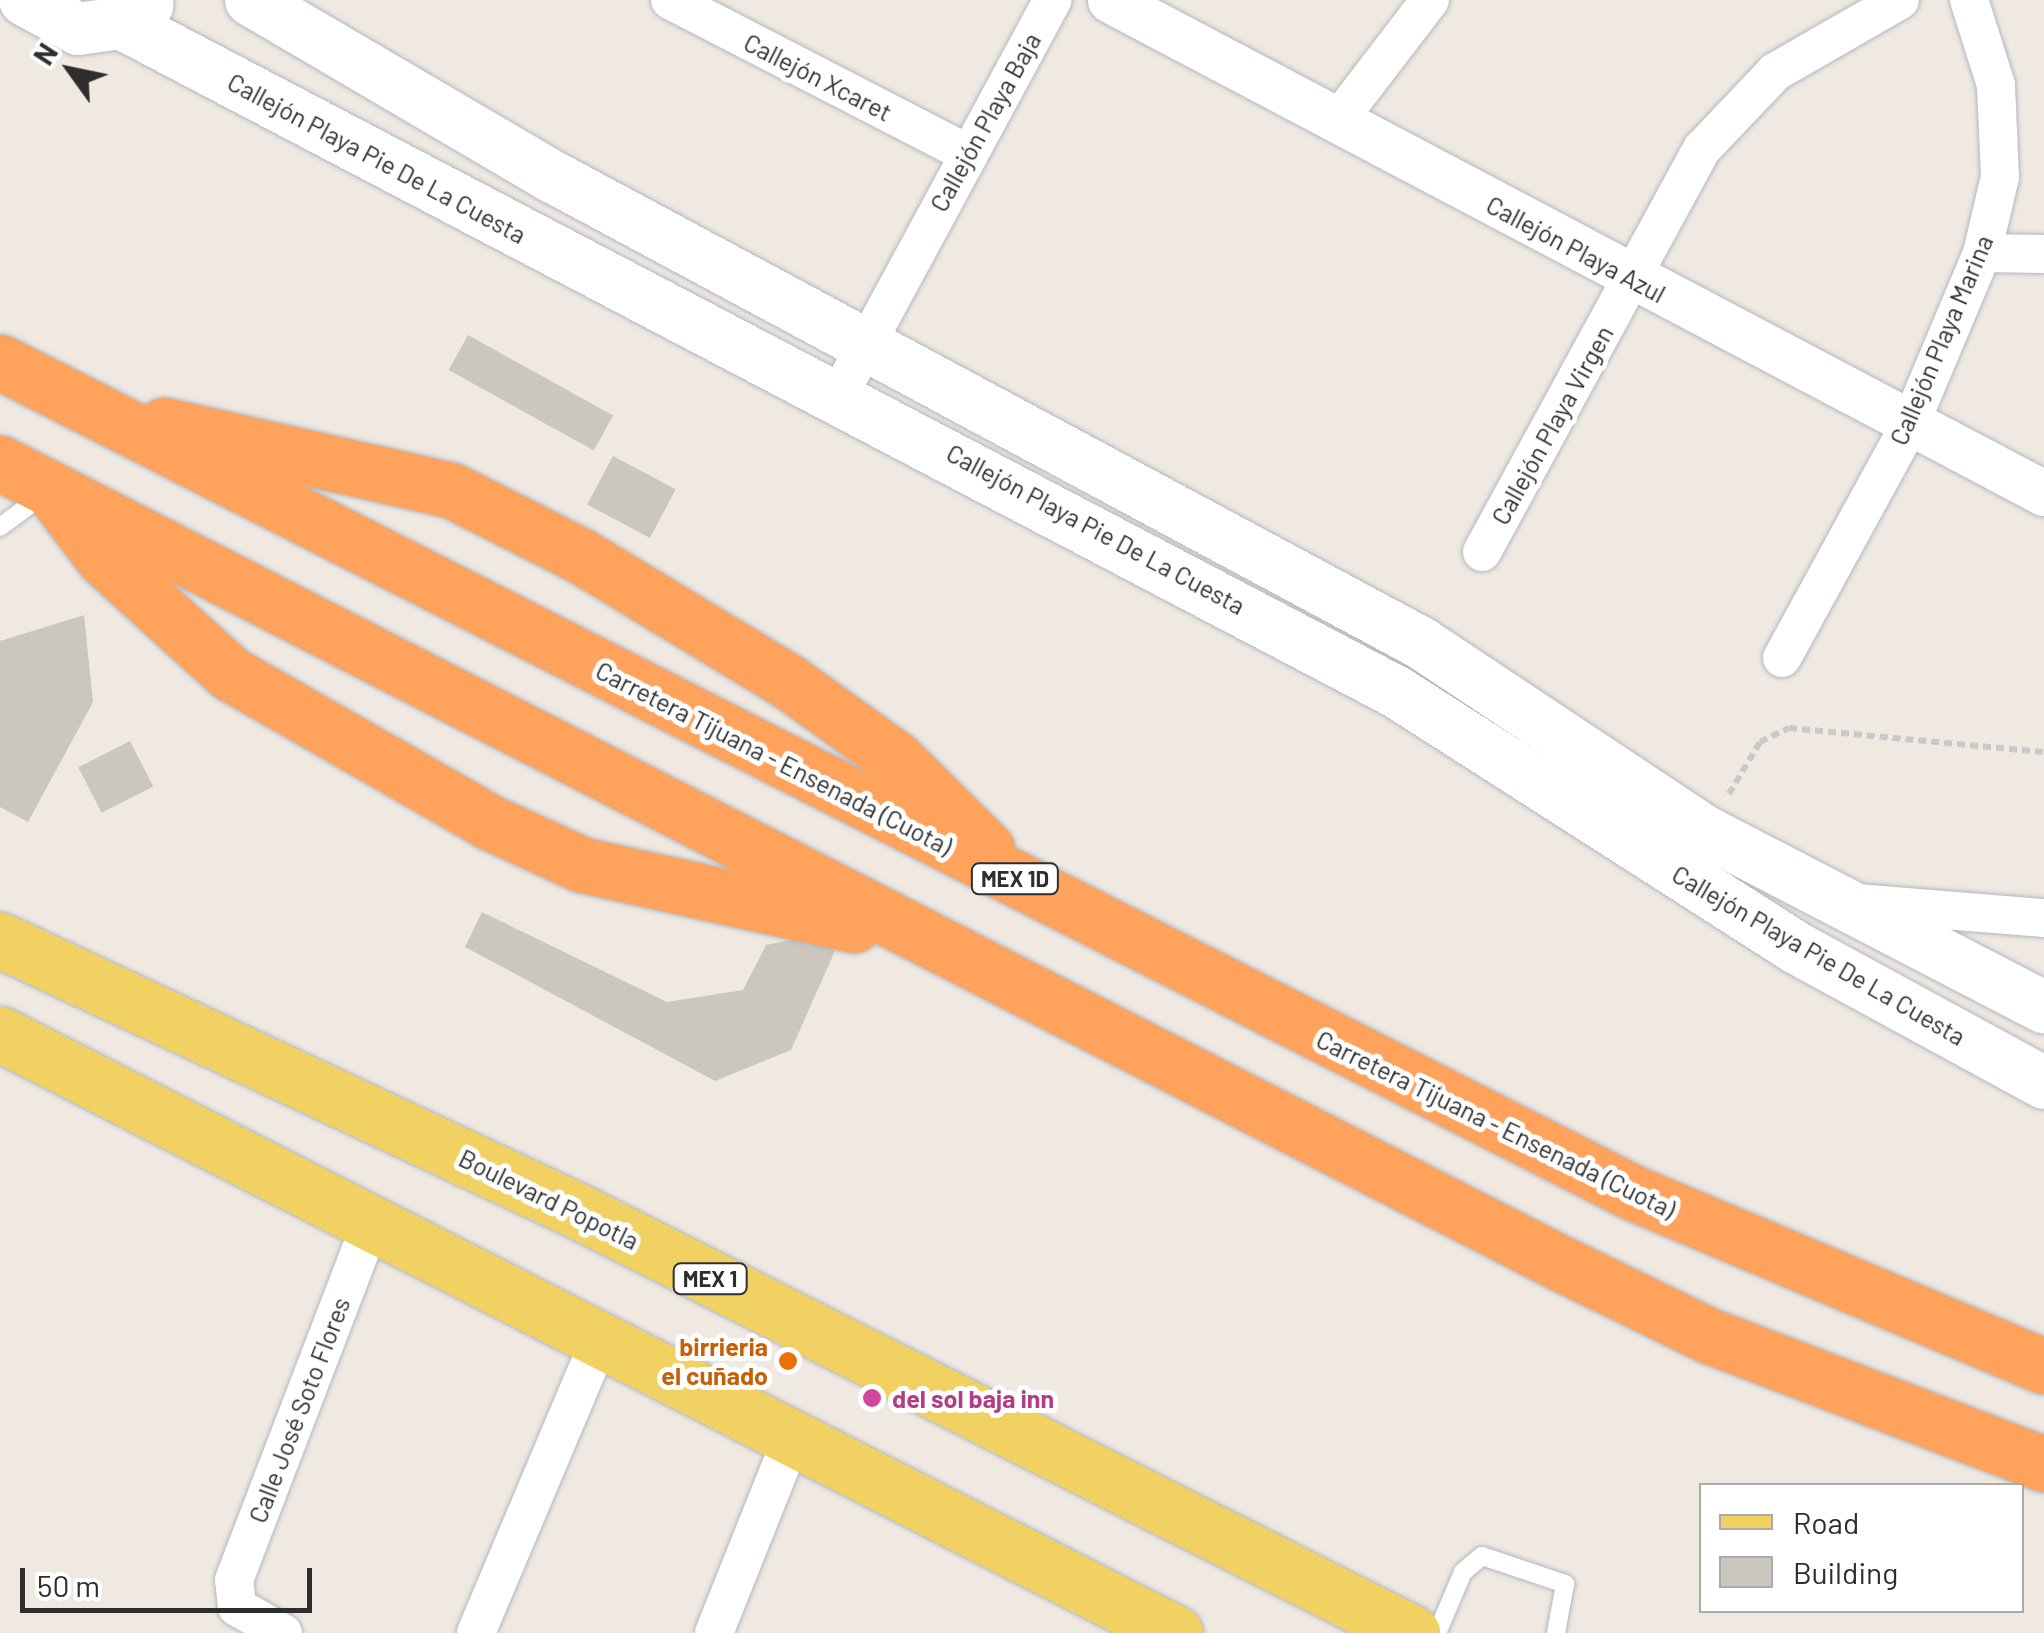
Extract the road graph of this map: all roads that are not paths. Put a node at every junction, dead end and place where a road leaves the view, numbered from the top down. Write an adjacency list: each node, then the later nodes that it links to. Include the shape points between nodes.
1 (25, 0): 9 (main road, via 78,29)
2 (251, 0): 15 (main road, Callejón Playa Pie De La Cuesta)
3 (670, 0): 11 (street, Callejón Xcaret)
4 (1053, 0): 11 (street, Callejón Playa Baja)
5 (1110, 0): 10 (street, Callejón Playa Azul)
6 (1430, 0): 10 (street)
7 (1900, 0): 14 (street, Callejón Playa Virgen, via 1763,85 1702,150)
8 (1970, 0): 12 (street, Callejón Playa Marina, via 1996,86 2000,177)
9 (137, 11): 17 (main road, Callejón Playa Pie De La Cuesta)
10 (1338, 120): 14 (street, Callejón Playa Azul)
11 (966, 153): 15 (street, Callejón Playa Baja)
12 (1982, 253): 13 (street); 19 (street, Callejón Playa Marina)
13 (2044, 254)
14 (1632, 280): 19 (street, Callejón Playa Azul); 24 (street, Callejón Playa Virgen)
15 (864, 345): 17 (street, Callejón Playa Baja); 27 (main road, Callejón Playa Pie De La Cuesta, via 1421,643 1706,832)
16 (0, 362): 18 (highway, Carretera Tijuana - Ensenada (Cuota) / MEX 1D)
17 (839, 395): 33 (main road, Callejón Playa Pie De La Cuesta, via 1398,693 1796,947)
18 (97, 412): 26 (highway, Carretera Tijuana - Ensenada (Cuota) / MEX 1D); 26 (highway, via 384,470 483,506 685,612 789,682 896,759)
19 (1911, 422): 22 (street, Callejón Playa Azul); 25 (street, Callejón Playa Marina)
20 (0, 464): 21 (highway)
21 (51, 489): 23 (lane); 30 (highway); 30 (highway, via 104,559 231,674 489,822 583,865)
22 (2044, 492)
23 (0, 528)
24 (1482, 552)
25 (1782, 658)
26 (1016, 879): 36 (highway, Carretera Tijuana - Ensenada (Cuota) / MEX 1D, via 1748,1248)
27 (1831, 902): 28 (street); 31 (main road, Callejón Playa Pie De La Cuesta)
28 (2044, 918)
29 (0, 940): 43 (main road, Boulevard Popotla / MEX 1, via 578,1210)
30 (962, 956): 38 (highway, via 1710,1336)
31 (2044, 1007)
32 (0, 1034): 34 (main road)
33 (2044, 1083)
34 (372, 1220): 35 (main road); 39 (street, Calle José Soto Flores, via 234,1580 237,1607)
35 (600, 1339): 37 (main road); 40 (street)
36 (2044, 1366)
37 (791, 1440): 41 (street); 42 (main road)
38 (2044, 1464)
39 (283, 1633)
40 (476, 1633)
41 (714, 1633)
42 (1175, 1633)
43 (1412, 1633)
44 (1437, 1633): 45 (lane, via 1462,1572 1482,1556 1565,1584)
45 (1556, 1633)

